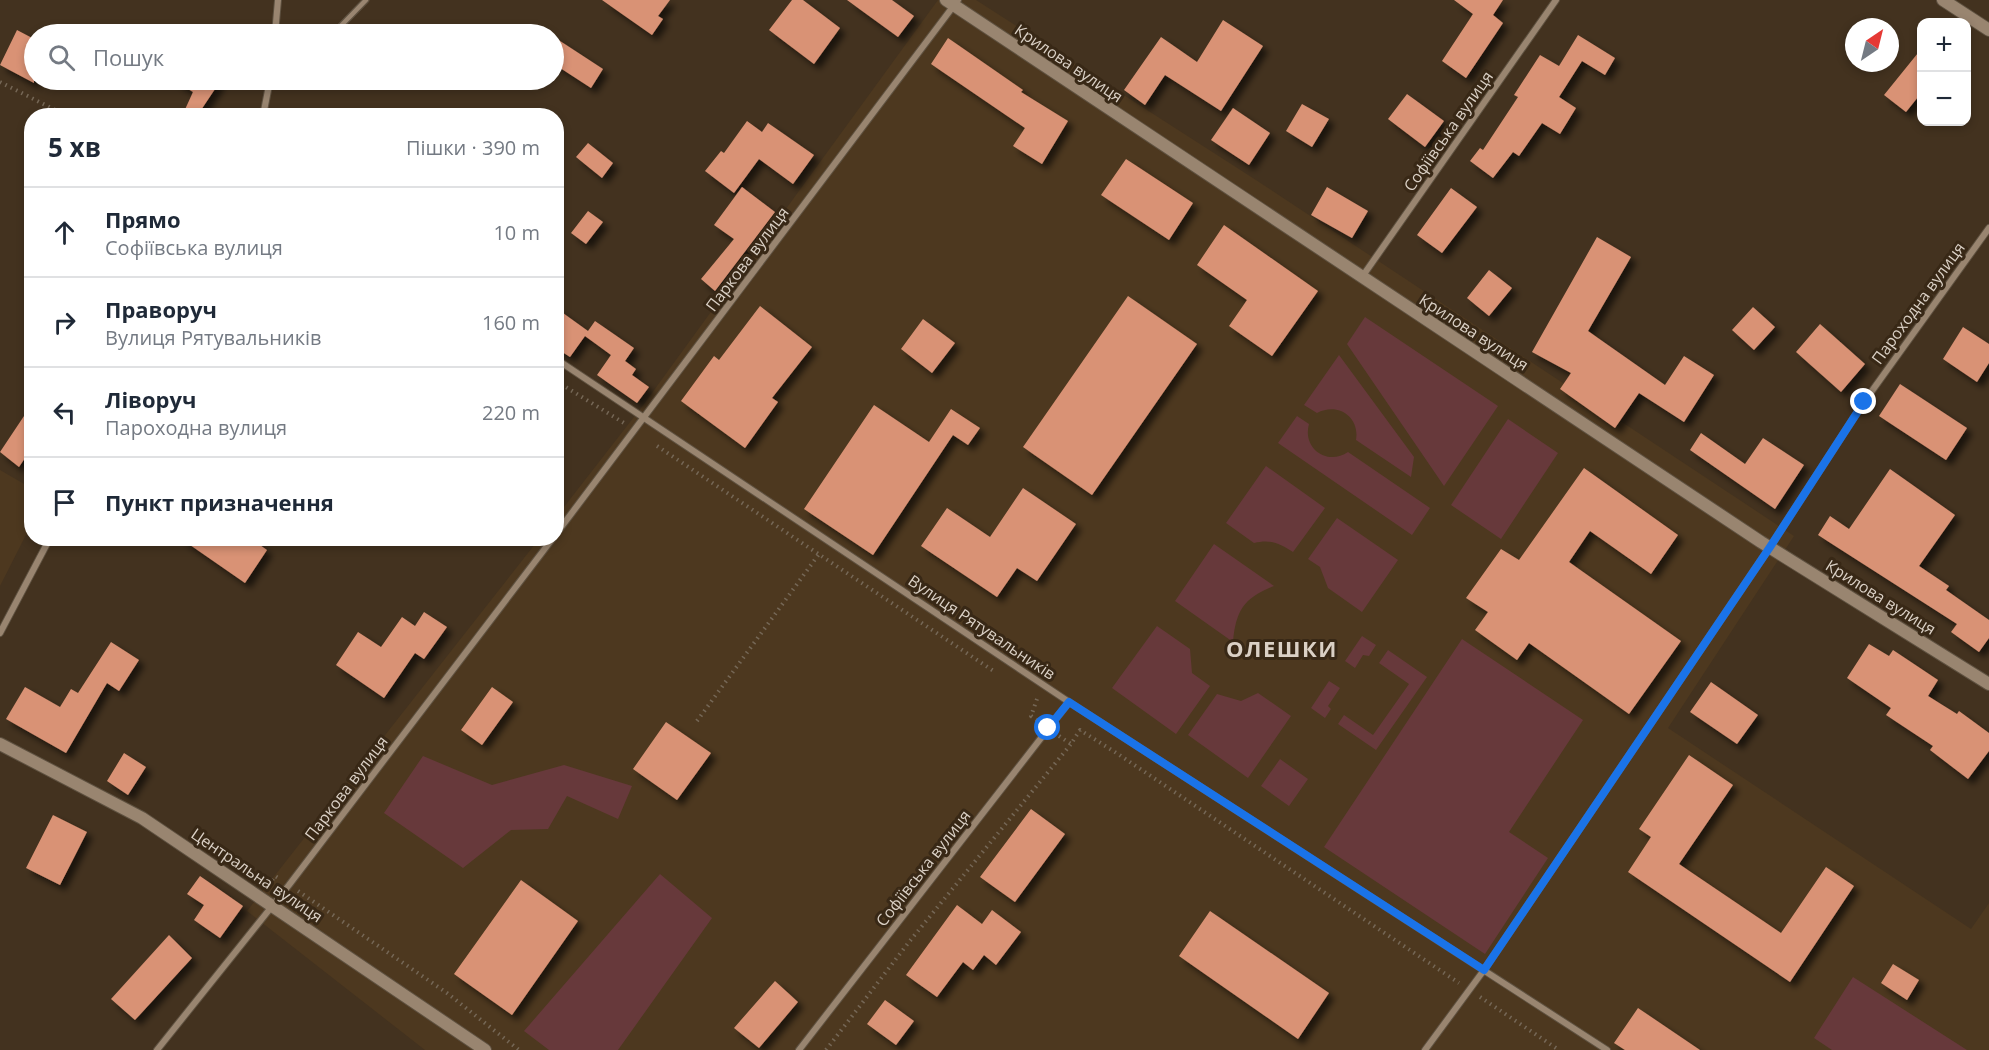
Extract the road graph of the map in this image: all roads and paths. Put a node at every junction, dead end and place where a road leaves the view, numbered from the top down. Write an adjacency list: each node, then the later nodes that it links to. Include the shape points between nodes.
1 (278, 0): 6 (street)
2 (366, 0): 7 (lane)
3 (1556, 0): 14 (street, Софіївська вулиця)
4 (1943, 0): 8 (street)
5 (953, 2): 14 (street, Крилова вулиця); 16 (street, Паркова вулиця)
6 (276, 24)
7 (343, 24)
8 (1989, 30)
9 (0, 82): 11 (path)
10 (268, 90): 12 (street)
11 (51, 108)
12 (265, 108)
13 (1989, 228): 21 (street, Пароходна вулиця, via 1864,402)
14 (1361, 277): 21 (street, Крилова вулиця)
15 (564, 364): 16 (street, Вулиця Рятувальників)
16 (644, 419): 17 (street, Паркова вулиця); 18 (street, Вулиця Рятувальників)
17 (564, 524)
18 (828, 542): 24 (street, Вулиця Рятувальників); 25 (path)
19 (46, 546): 22 (street)
20 (547, 546): 28 (street, Паркова вулиця, via 289,885)
21 (1770, 547): 23 (street, Крилова вулиця); 29 (street, Пароходна вулиця)
22 (0, 633)
23 (1989, 684)
24 (1069, 702): 29 (street, Вулиця Рятувальників); 32 (street, Софіївська вулиця)
25 (697, 721)
26 (0, 744): 28 (street, Центральна вулиця, via 142,818)
27 (1071, 744): 33 (path)
28 (271, 903): 30 (street, Паркова вулиця); 31 (street, Центральна вулиця)
29 (1484, 970): 34 (street, Пароходна вулиця); 35 (street, Вулиця Рятувальників)
30 (157, 1050)
31 (485, 1050)
32 (799, 1050)
33 (826, 1050)
34 (1425, 1050)
35 (1607, 1050)

